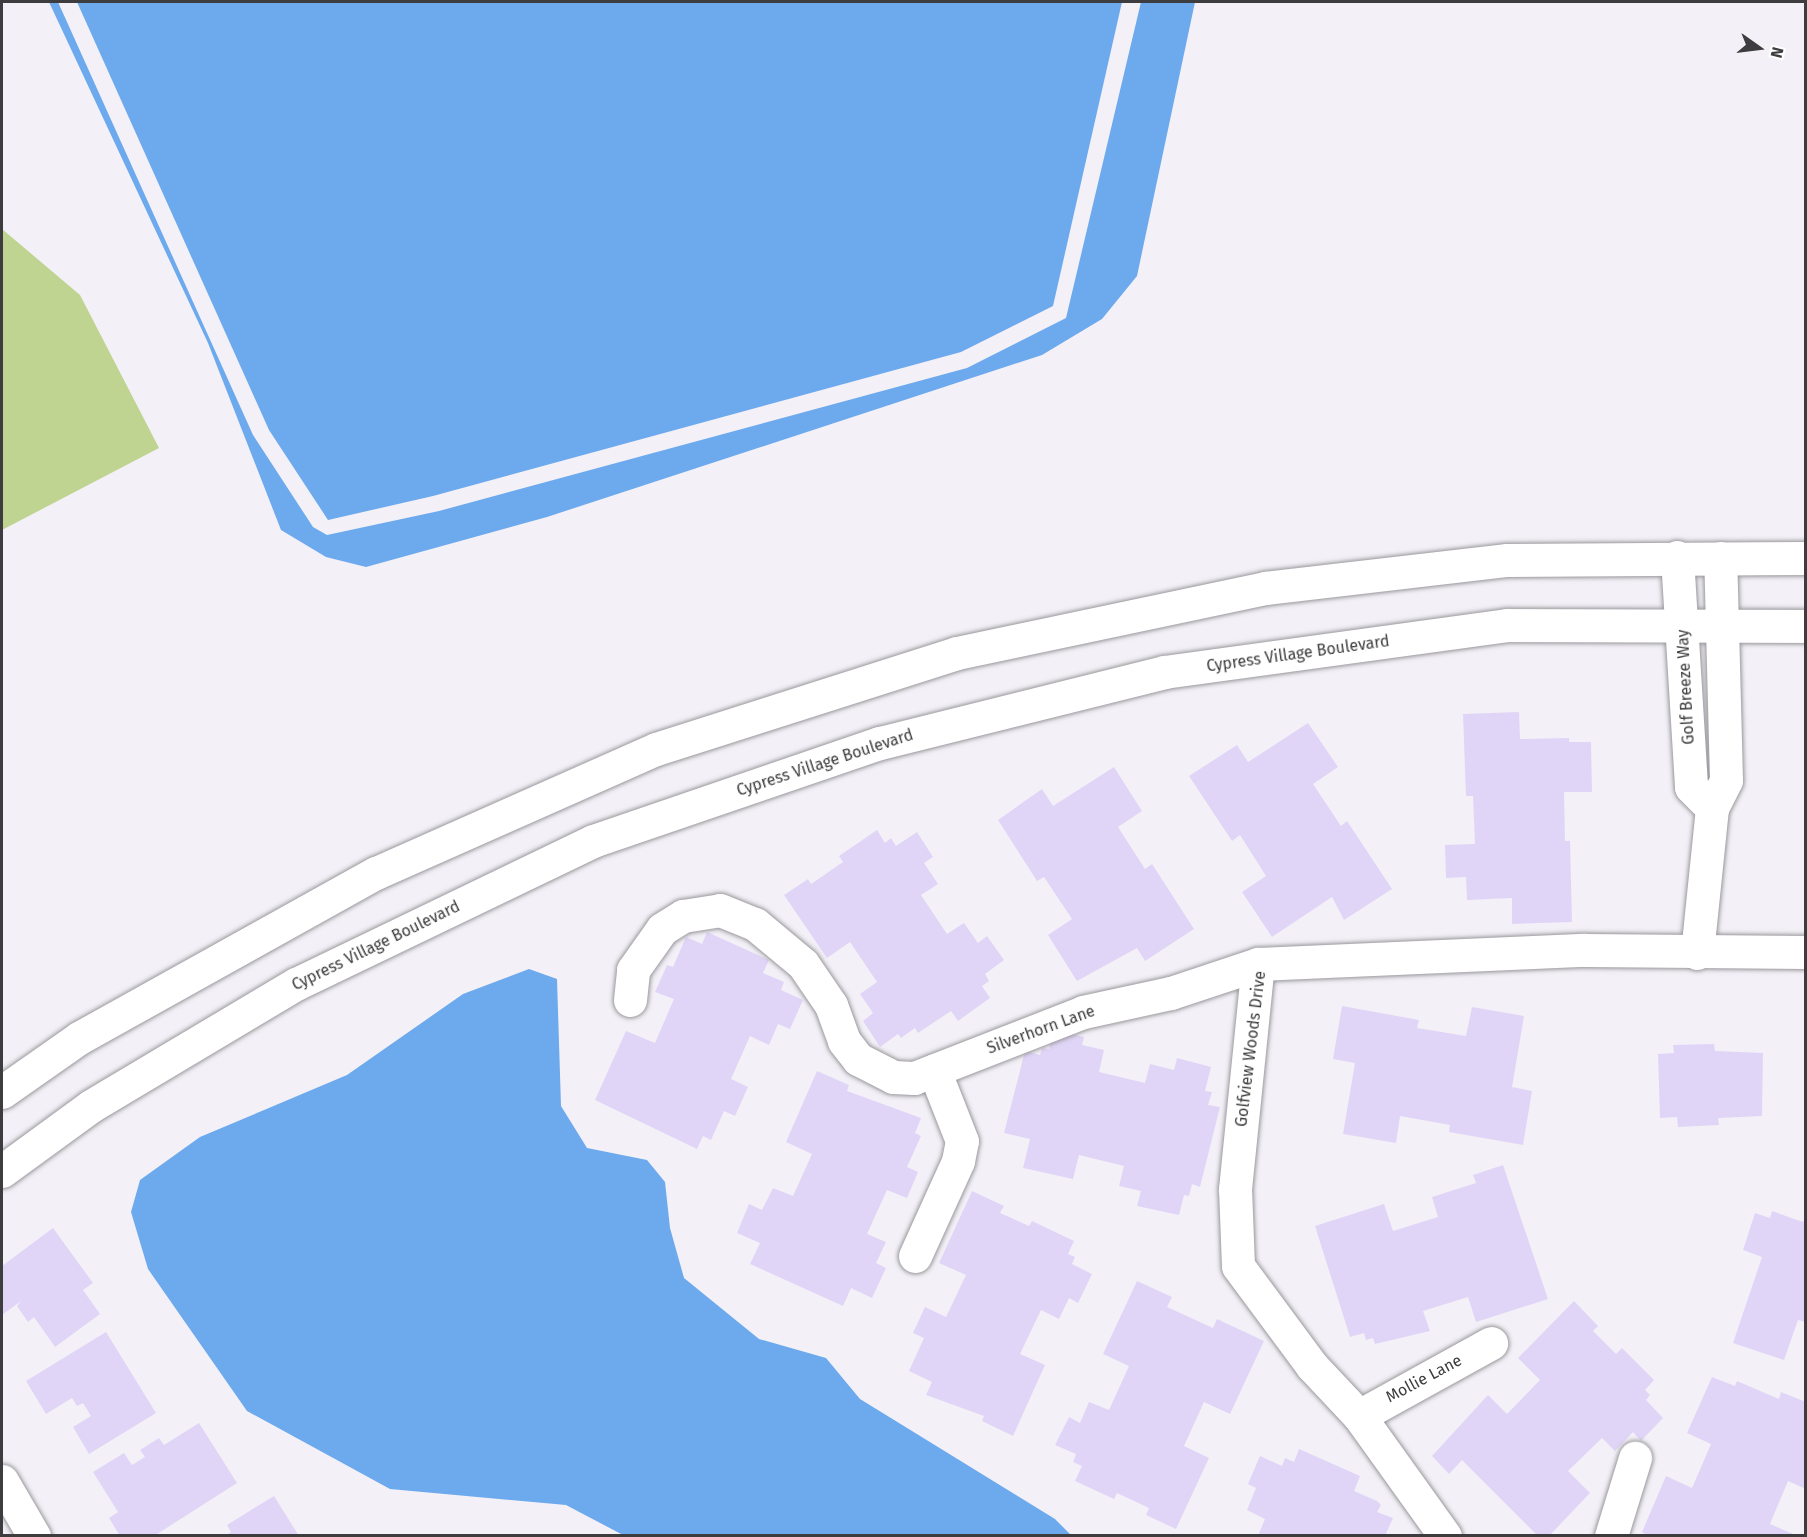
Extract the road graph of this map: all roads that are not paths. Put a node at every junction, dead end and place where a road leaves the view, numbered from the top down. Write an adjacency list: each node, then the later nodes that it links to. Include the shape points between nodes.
1 (1677, 557): 2 (street); 4 (street, Golf Breeze Way); 13 (street, via 1507,560 1265,588 957,653 656,749 376,873 79,1038)
2 (1720, 558): 3 (street); 5 (street)
3 (1806, 558)
4 (1683, 626): 5 (street, Cypress Village Boulevard); 7 (street, Golf Breeze Way, via 1691,787); 14 (street, Cypress Village Boulevard, via 1507,625 1164,672 880,743 593,841 296,984 91,1106)
5 (1724, 626): 6 (street, Cypress Village Boulevard); 7 (street, via 1726,780)
6 (1806, 626)
7 (1712, 808): 9 (street)
8 (1806, 952): 9 (street, Golfview Woods Drive)
9 (1697, 953): 10 (street, Golfview Woods Drive, via 1585,950)
10 (1258, 964): 12 (street, Silverhorn Lane, via 1170,993 1083,1012); 17 (street, Golfview Woods Drive, via 1235,1189 1238,1266 1312,1366)
11 (630, 1000): 12 (street, Silverhorn Lane, via 633,970 662,929 700,910 738,914 770,934 803,964 831,1005 844,1041 858,1059 893,1077 914,1078)
12 (934, 1070): 15 (street, via 962,1141 958,1161)
13 (2, 1092)
14 (2, 1171)
15 (915, 1256)
16 (1491, 1343): 17 (street, Mollie Lane)
17 (1359, 1416): 20 (street, Golfview Woods Drive)
18 (1635, 1458): 22 (street)
19 (2, 1481): 21 (street)
20 (1437, 1532)
21 (34, 1536)
22 (1611, 1536)

